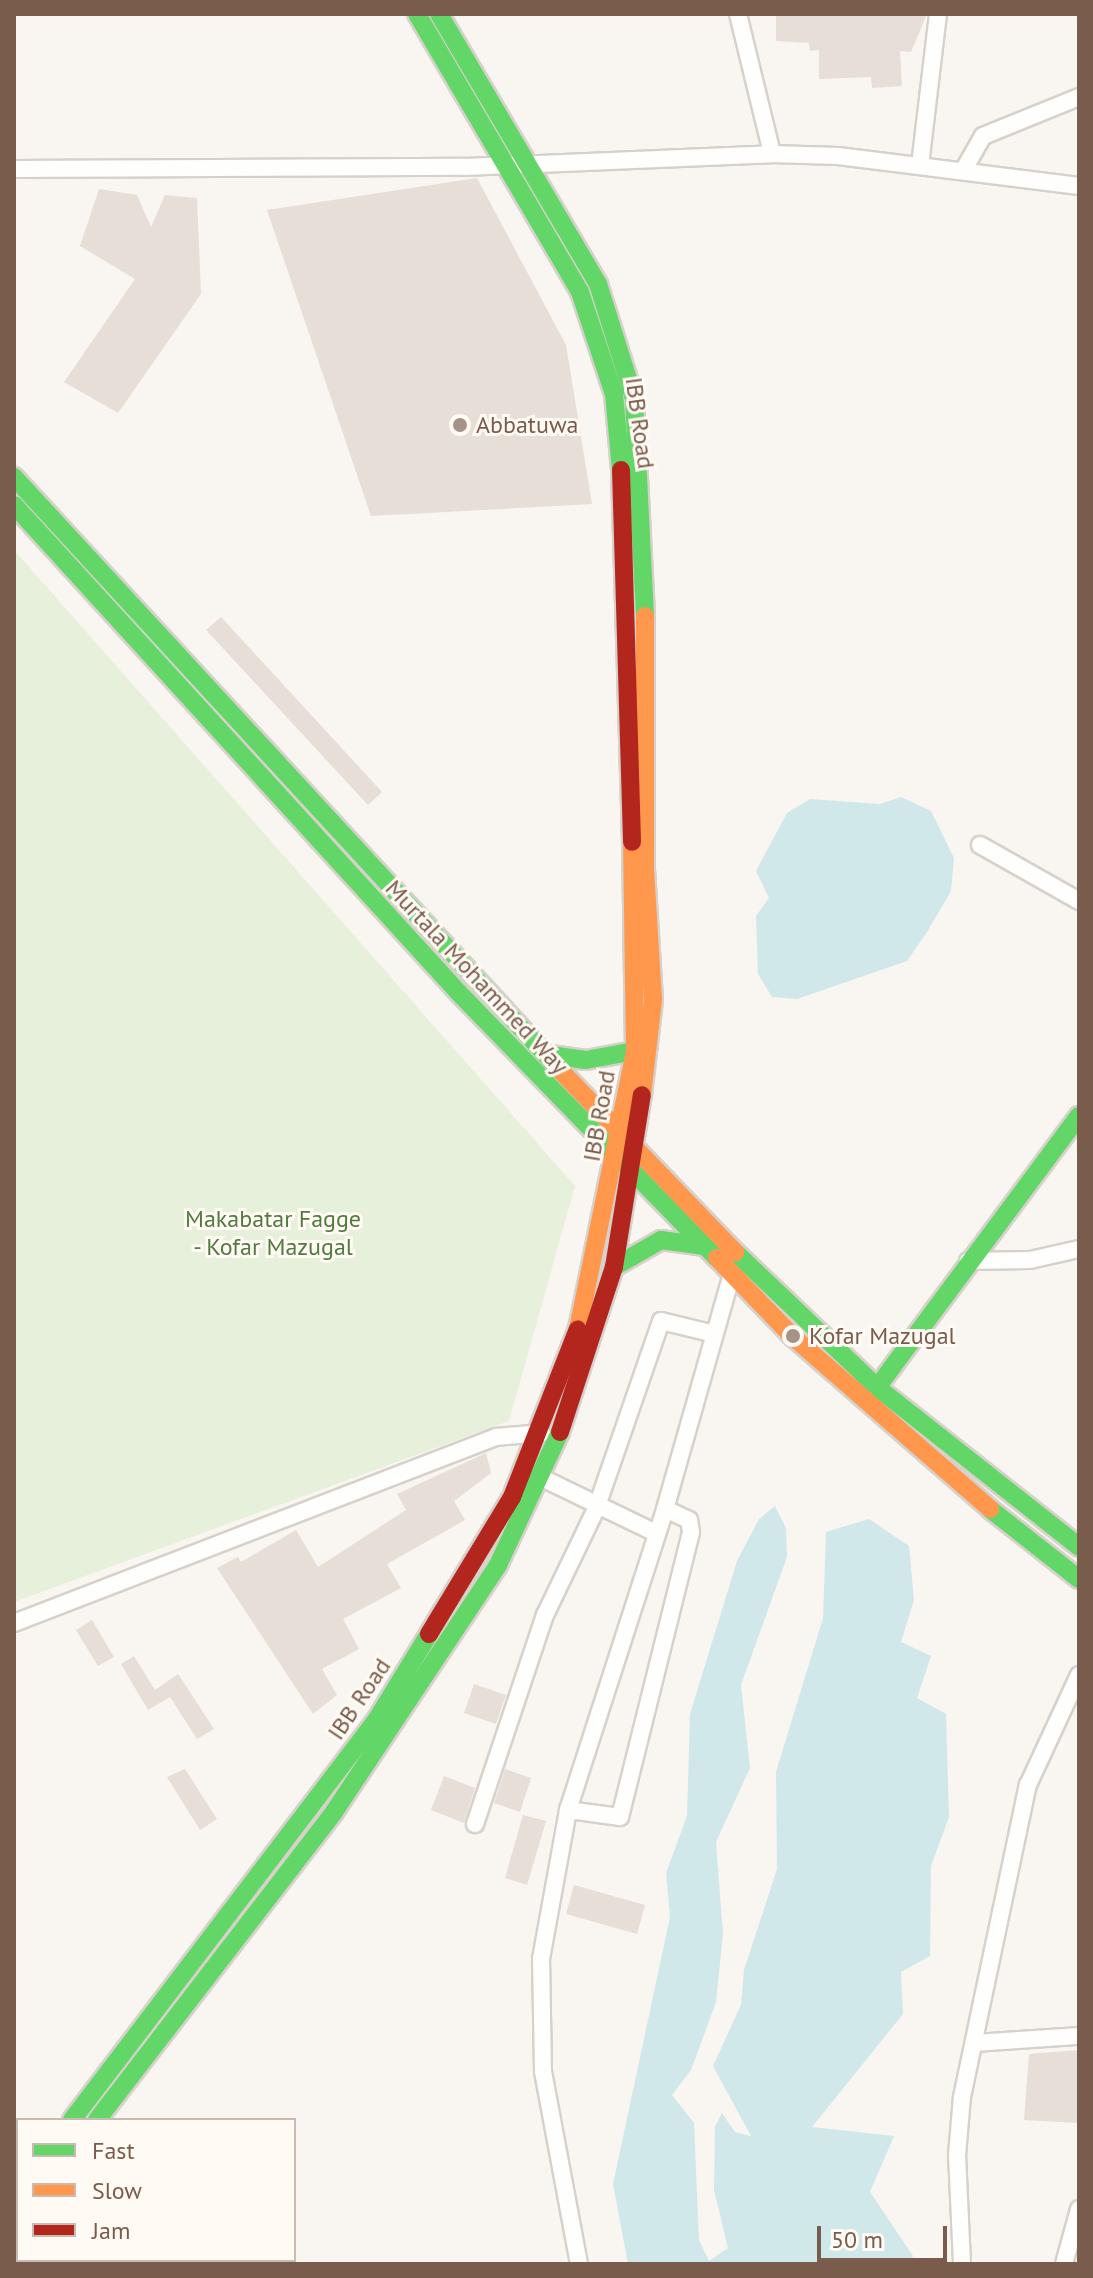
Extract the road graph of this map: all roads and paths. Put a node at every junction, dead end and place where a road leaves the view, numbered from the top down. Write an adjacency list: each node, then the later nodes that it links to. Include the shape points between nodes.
1 (417, 14): 9 (main road, IBB Road)
2 (439, 14): 7 (main road, IBB Road)
3 (738, 14): 6 (street)
4 (938, 14): 8 (street)
5 (1079, 97): 11 (street, via 978,139)
6 (772, 154): 7 (street); 8 (street)
7 (530, 162): 9 (street); 23 (main road, IBB Road, via 598,284 620,342 635,411 645,541 645,869 653,1000)
8 (920, 165): 11 (street)
9 (508, 166): 10 (street); 19 (main road, IBB Road, via 580,292 606,360 621,428)
10 (14, 169)
11 (963, 171): 12 (street)
12 (1079, 186)
13 (14, 477): 15 (main road, Murtala Mohammed Way)
14 (14, 505): 16 (main road, Murtala Mohammed Way)
15 (156, 626): 16 (main road); 20 (main road, Murtala Mohammed Way)
16 (137, 643): 24 (main road, Murtala Mohammed Way)
17 (980, 845): 18 (street)
18 (1079, 901)
19 (635, 1051): 20 (main road, via 586,1060); 22 (main road, IBB Road)
20 (550, 1055): 22 (main road, Murtala Mohammed Way)
21 (1079, 1116): 28 (main road)
22 (619, 1134): 23 (main road, Murtala Mohammed Way); 24 (main road, IBB Road)
23 (636, 1151): 25 (main road, IBB Road); 32 (main road, Murtala Mohammed Way)
24 (615, 1157): 25 (main road, Murtala Mohammed Way); 34 (main road, IBB Road, via 578,1329)
25 (633, 1172): 26 (main road, Murtala Mohammed Way); 29 (main road, IBB Road)
26 (705, 1246): 29 (main road, via 661,1240); 30 (main road, Murtala Mohammed Way)
27 (1079, 1249): 28 (street, via 1030,1260)
28 (968, 1261): 32 (main road)
29 (614, 1267): 35 (main road, IBB Road, via 581,1380)
30 (732, 1274): 31 (street); 33 (main road, Murtala Mohammed Way)
31 (711, 1333): 36 (street, via 661,1321); 37 (street)
32 (878, 1388): 33 (main road); 39 (main road, Murtala Mohammed Way)
33 (863, 1404): 40 (main road, Murtala Mohammed Way)
34 (542, 1433): 41 (street, via 496,1437); 47 (main road, IBB Road, via 476,1562 377,1719)
35 (542, 1478): 36 (street); 48 (main road, IBB Road, via 498,1565 422,1688)
36 (596, 1509): 38 (street); 44 (street, via 545,1615)
37 (665, 1509): 38 (street); 43 (street, via 689,1520 691,1532 620,1817)
38 (656, 1533): 43 (street)
39 (1079, 1547)
40 (1079, 1579)
41 (14, 1623)
42 (1079, 1675): 46 (street, via 1028,1785)
43 (568, 1810): 50 (street, via 541,1959 543,2071)
44 (475, 1824)
45 (1079, 2036): 46 (street)
46 (975, 2043): 51 (street, via 957,2125)
47 (74, 2118)
48 (99, 2118)
49 (1079, 2209): 52 (street)
50 (579, 2264)
51 (962, 2264)
52 (1064, 2264)

